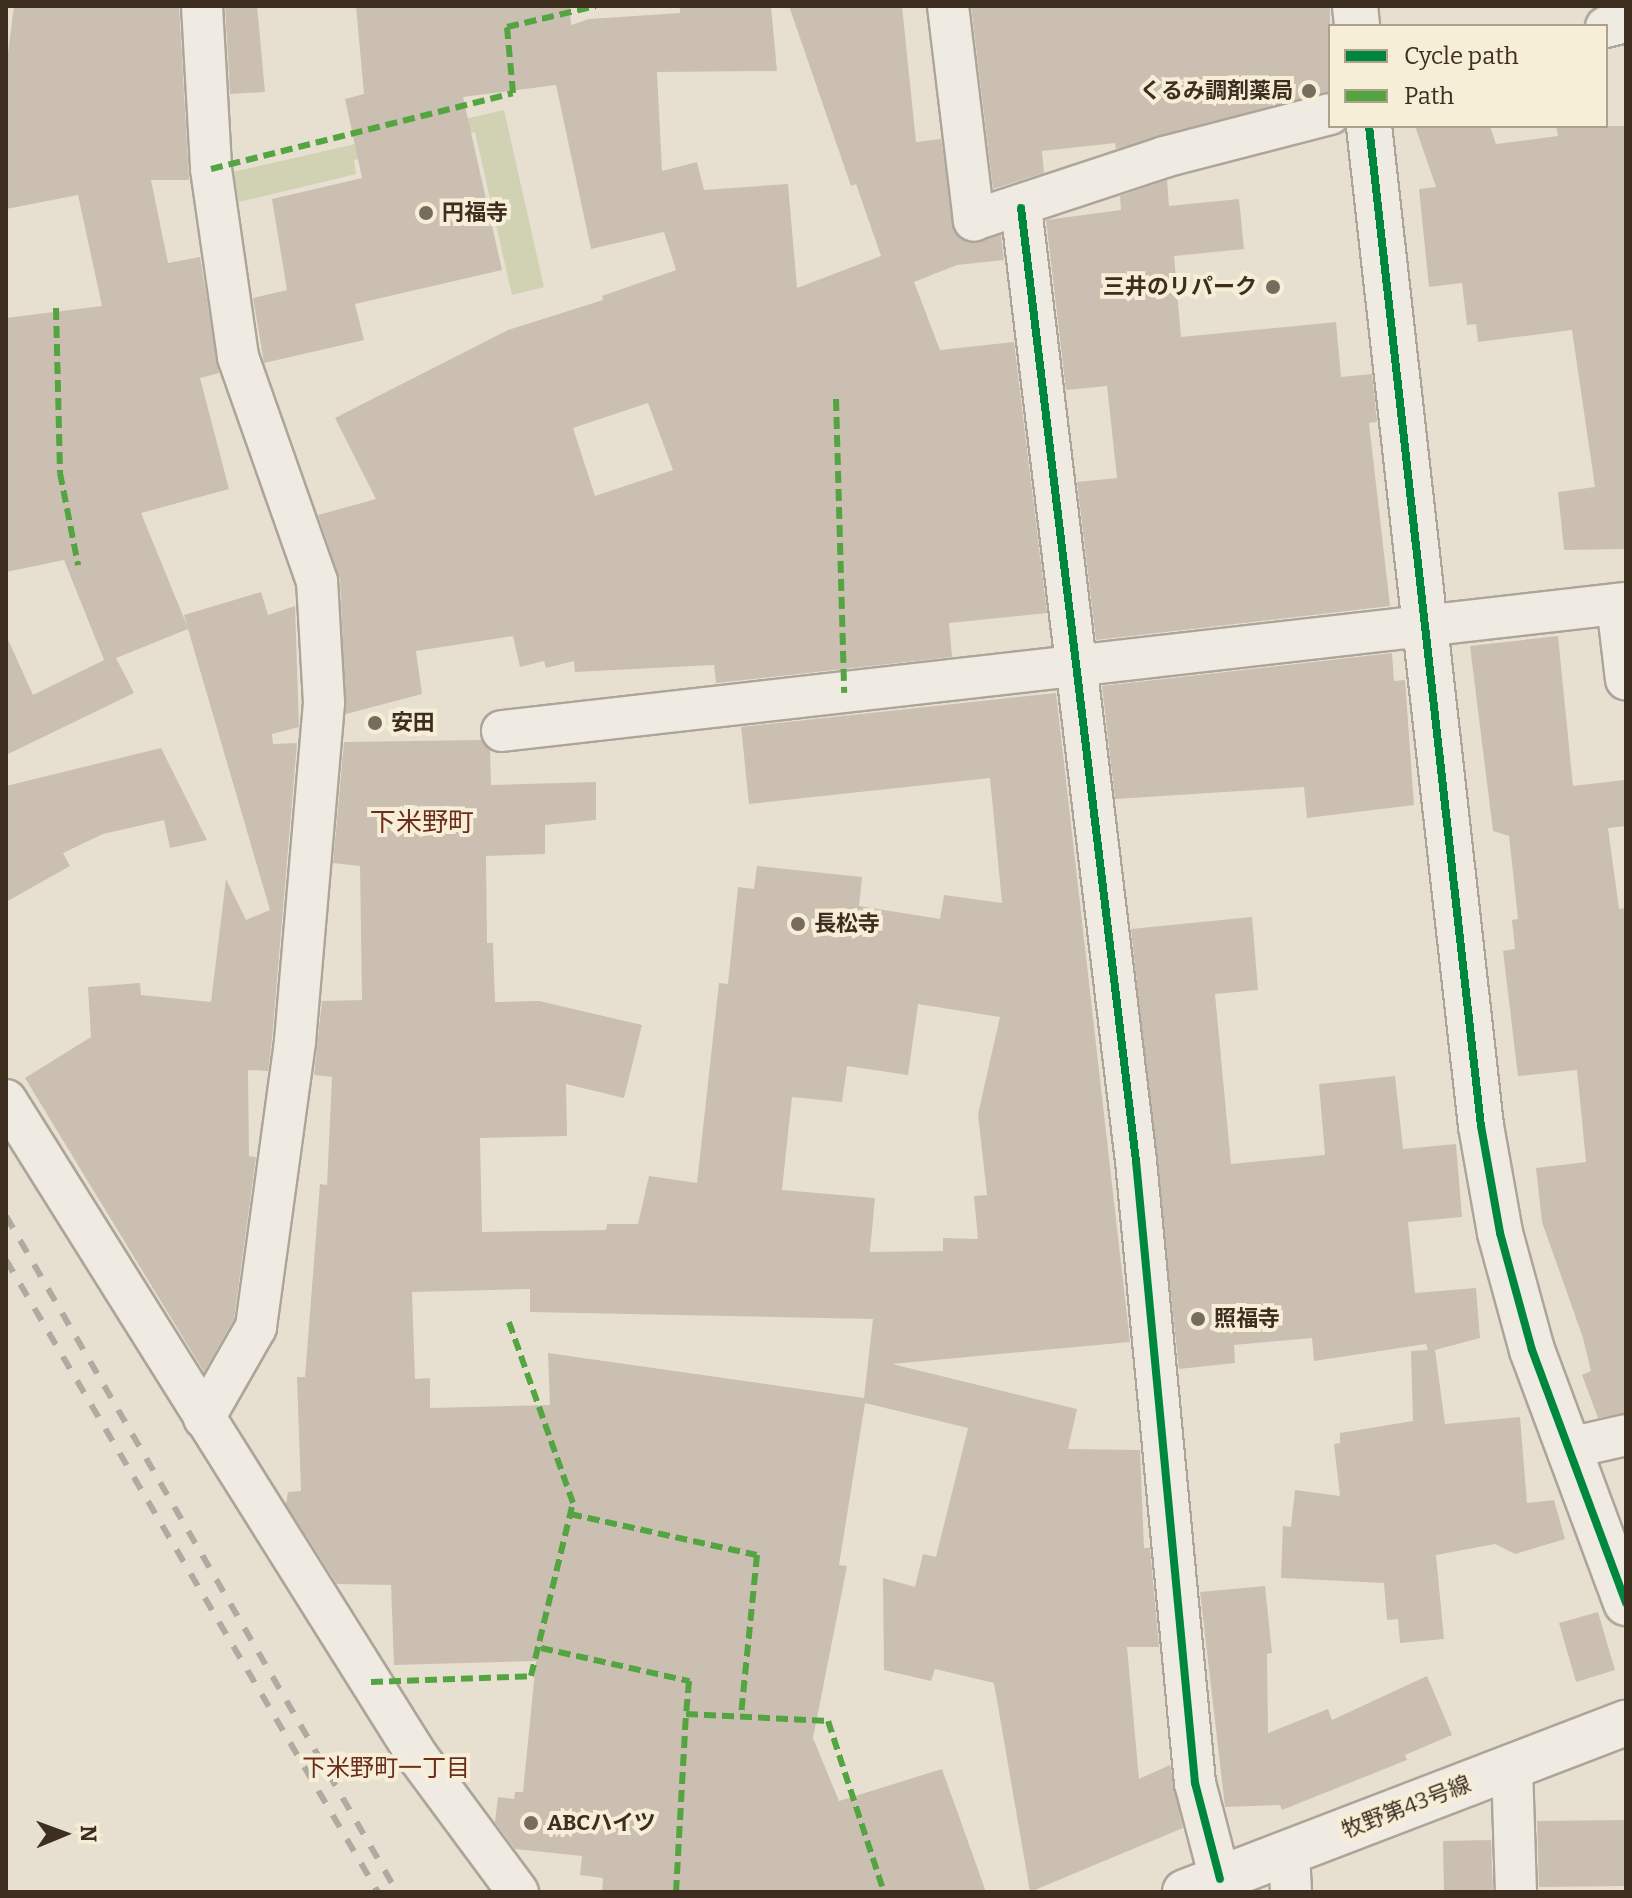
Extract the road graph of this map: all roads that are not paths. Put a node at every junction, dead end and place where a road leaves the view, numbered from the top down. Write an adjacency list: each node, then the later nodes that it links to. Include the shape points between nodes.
1 (202, 6): 12 (street, via 211,169 238,357 317,581 324,703 295,1042 256,1327)
2 (948, 6): 5 (street, via 974,220)
3 (1328, 115): 5 (street, via 1164,157)
4 (1369, 128): 7 (street)
5 (1021, 208): 8 (street)
6 (1622, 604): 7 (street); 9 (street)
7 (1426, 629): 8 (street); 14 (street, via 1481,1126 1500,1233 1532,1350)
8 (1075, 667): 10 (street); 19 (street, via 1136,1161)
9 (1626, 679)
10 (502, 731)
11 (6, 1100): 12 (street)
12 (204, 1418): 20 (street, via 418,1757)
13 (1626, 1435): 14 (street)
14 (1569, 1448): 15 (street)
15 (1626, 1603)
16 (1626, 1723): 17 (street, 牧野第43号線)
17 (1512, 1766): 18 (street, 牧野第43号線); 21 (street)
18 (1290, 1872): 19 (street, 牧野第43号線)
19 (1203, 1885)
20 (518, 1892)
21 (1516, 1892)

